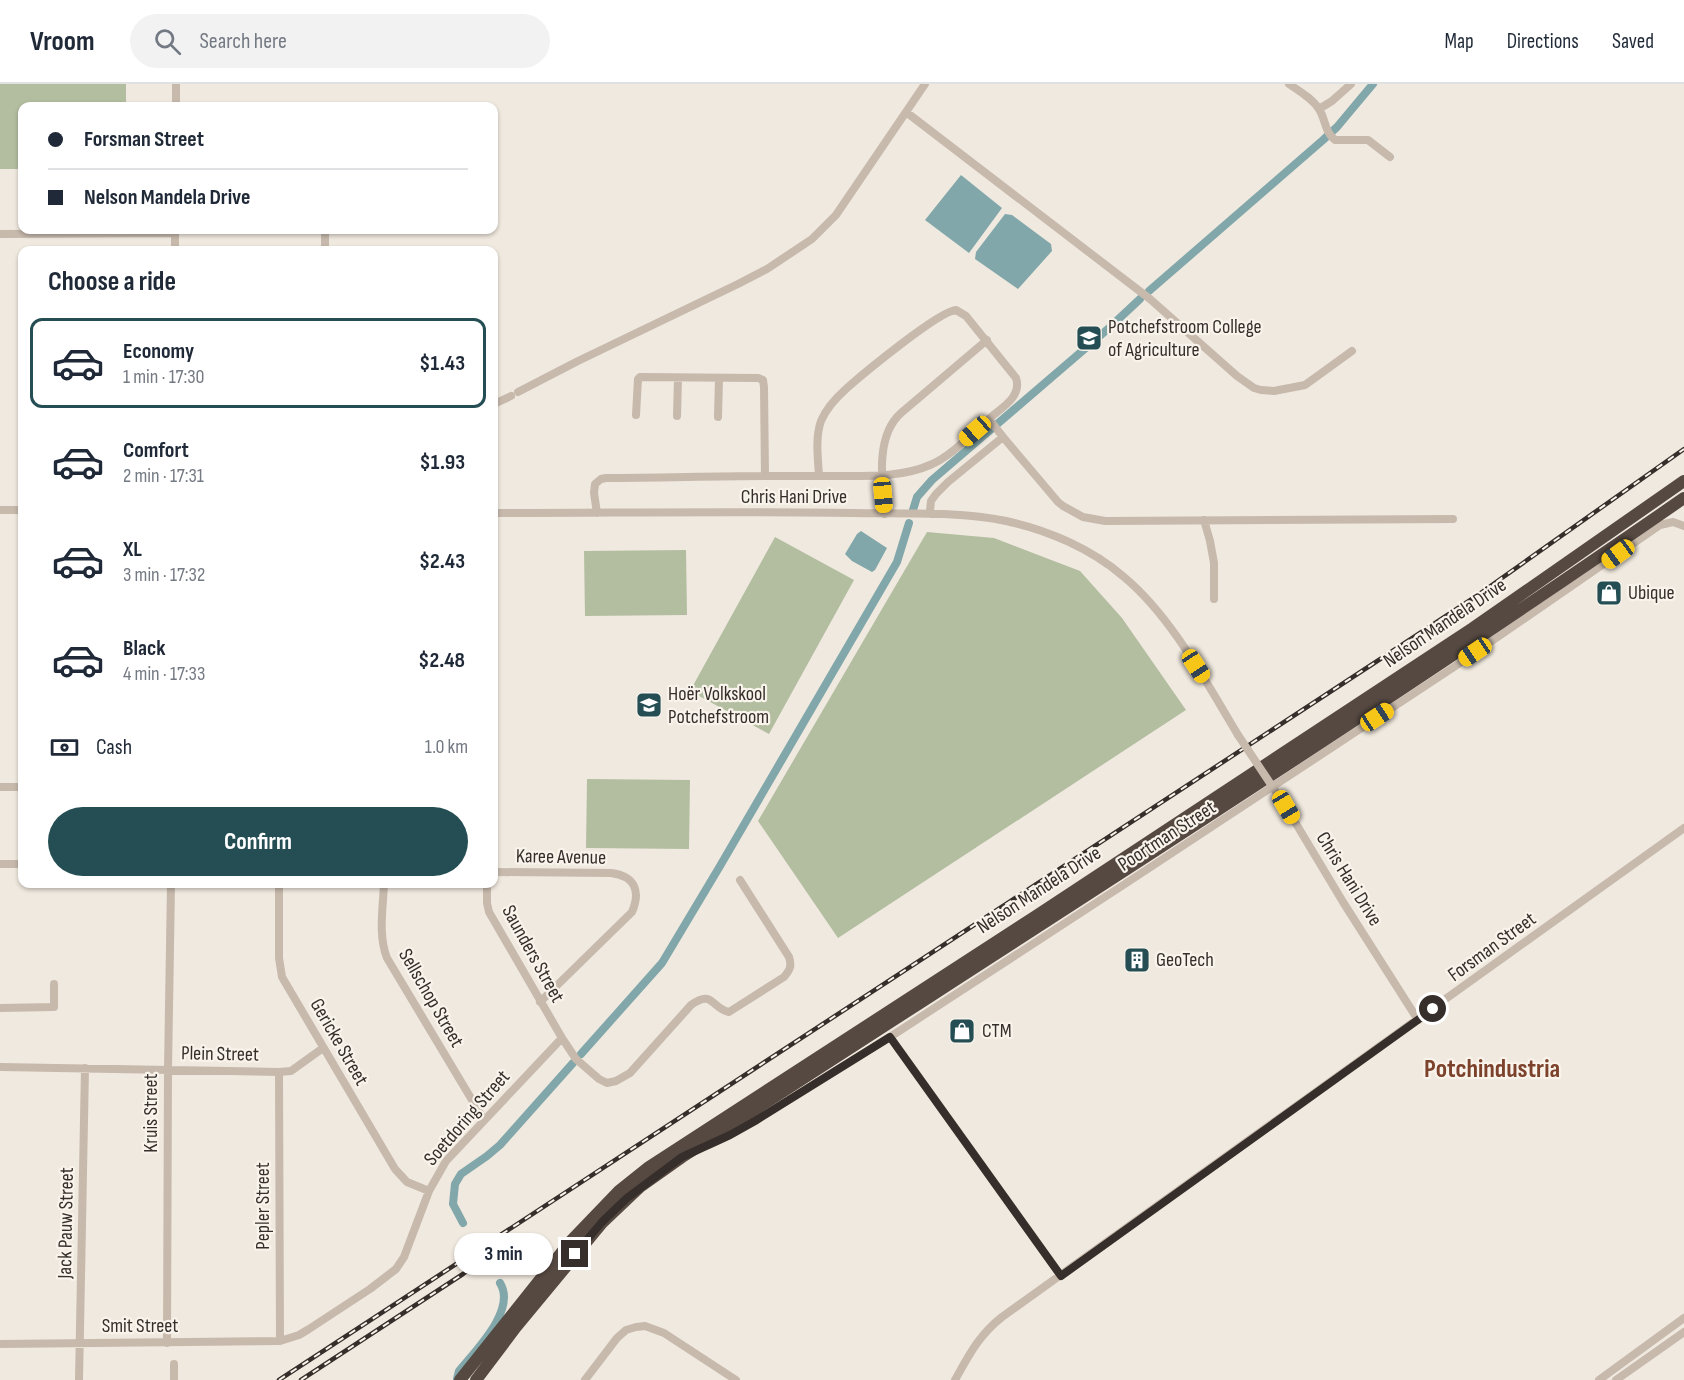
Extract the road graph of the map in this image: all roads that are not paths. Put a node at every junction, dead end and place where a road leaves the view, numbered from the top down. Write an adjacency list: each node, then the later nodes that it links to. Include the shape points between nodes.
1 (176, 84): 5 (street)
2 (925, 84): 7 (street)
3 (1289, 84): 6 (street)
4 (1351, 84): 6 (street)
5 (176, 102)
6 (1319, 109): 8 (street, via 1335,140 1368,140)
7 (906, 112): 12 (street, via 1134,287 1254,388 1274,391 1305,385); 15 (street, via 836,215 812,239 767,269)
8 (1390, 157)
9 (0, 234): 10 (street)
10 (18, 234)
11 (987, 340): 19 (street, via 1018,384 1015,395); 22 (street, via 966,316 952,310 867,371 846,389 822,419); 23 (street, via 895,419 886,437)
12 (1352, 351)
13 (678, 378): 14 (street); 16 (street, via 640,377); 17 (street)
14 (719, 378): 18 (street); 21 (street, via 763,380)
15 (498, 402)
16 (636, 415)
17 (677, 416)
18 (718, 417)
19 (993, 423): 20 (street); 23 (street, via 930,465)
20 (1004, 437): 31 (street, via 933,496); 33 (street, via 1058,502 1076,514 1105,521)
21 (765, 476): 22 (street); 29 (street, via 601,479 594,488)
22 (819, 476): 23 (street)
23 (882, 477): 30 (street)
24 (1684, 481): 73 (highway, Nelson Mandela Drive, via 1473,628 649,1167 619,1191 570,1242)
25 (1684, 498): 59 (highway, Nelson Mandela Drive, via 1248,791)
26 (0, 510): 27 (street)
27 (18, 510)
28 (498, 513): 29 (street, Chris Hani Drive)
29 (597, 513): 30 (street, Chris Hani Drive)
30 (885, 514): 31 (street, Chris Hani Drive)
31 (931, 514): 50 (street, Chris Hani Drive, bridge, via 1004,521 1066,541 1107,564 1144,596 1205,681)
32 (1453, 519): 33 (street)
33 (1204, 520): 35 (street, via 1214,563)
34 (1684, 526): 51 (street, Poortman Street, via 1672,522 1659,525 1457,665)
35 (1214, 599)
36 (0, 787): 37 (street)
37 (18, 787)
38 (1684, 828): 50 (street, Forsman Street)
39 (0, 864): 40 (street)
40 (18, 864)
41 (498, 872): 48 (street, Karee Avenue, via 611,873 628,878 634,885 636,903 632,912)
42 (740, 880): 52 (street, Saunders Street, via 789,957 790,970 784,977 729,1012 710,999 698,1000 630,1073 616,1081 607,1083 599,1079 576,1059)
43 (171, 888): 56 (street, Kruis Street)
44 (279, 888): 53 (street, Gericke Street, via 282,977)
45 (384, 888): 58 (street, Sellschop Street, via 382,938 387,958)
46 (487, 888): 48 (street, Saunders Street, via 489,912)
47 (54, 984): 49 (street, via 54,1007)
48 (540, 1002): 52 (street, Saunders Street)
49 (0, 1008)
50 (1418, 1020): 61 (street, Forsman Street)
51 (890, 1037): 59 (street, Poortman Street, via 755,1121); 61 (street)
52 (562, 1038): 58 (street, Soetdoring Street)
53 (323, 1047): 57 (street, Plein Street, via 291,1071); 60 (street, Gericke Street, via 395,1169 407,1182)
54 (0, 1067): 55 (street, Plein Street)
55 (86, 1068): 56 (street, Plein Street); 66 (street, Jack Pauw Street)
56 (168, 1070): 57 (street, Plein Street); 67 (street, Kruis Street)
57 (279, 1072): 65 (street, Pepler Street)
58 (483, 1120): 60 (street, Soetdoring Street, via 446,1161)
59 (682, 1157): 74 (highway, Nelson Mandela Drive, via 641,1186 602,1222)
60 (429, 1191): 65 (street, Soetdoring Street, via 396,1269 309,1329)
61 (1061, 1276): 77 (street, Forsman Street, via 990,1327)
62 (1684, 1318): 64 (street)
63 (1684, 1332): 68 (street)
64 (1662, 1334): 68 (street); 78 (street)
65 (280, 1341): 67 (street, Smit Street)
66 (80, 1342): 67 (street, Smit Street); 69 (street, Smit Street); 71 (street, Jack Pauw Street)
67 (167, 1343)
68 (1669, 1343): 79 (street)
69 (0, 1344)
70 (174, 1364): 72 (street)
71 (79, 1380)
72 (174, 1380)
73 (460, 1380)
74 (476, 1380)
75 (585, 1380): 76 (street, via 617,1338 626,1330 645,1326 664,1333)
76 (736, 1380)
77 (954, 1380)
78 (1599, 1380)
79 (1616, 1380)

